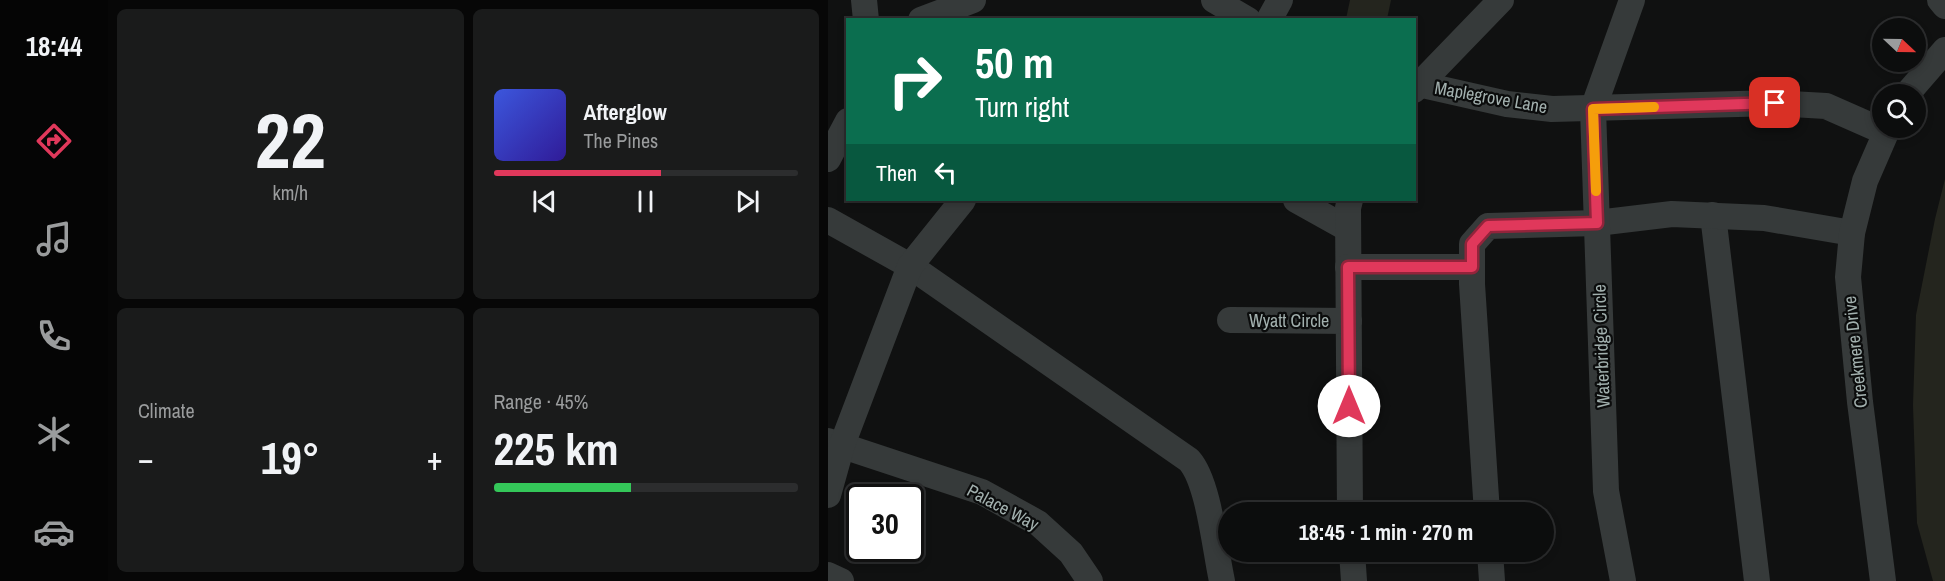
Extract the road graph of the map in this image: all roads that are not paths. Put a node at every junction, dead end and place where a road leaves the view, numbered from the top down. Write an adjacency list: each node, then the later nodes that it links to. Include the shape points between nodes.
1 (864, 0): 9 (street)
2 (973, 0): 10 (street)
3 (1214, 0): 11 (street)
4 (1280, 0): 12 (street)
5 (1501, 0): 15 (street)
6 (1632, 0): 16 (street)
7 (1940, 0): 8 (street)
8 (1945, 6)
9 (866, 18)
10 (926, 18)
11 (1245, 18)
12 (1270, 18)
13 (1945, 50): 14 (street)
14 (1916, 84)
15 (1416, 86): 16 (street, Maplegrove Lane, via 1507,104)
16 (1593, 109): 17 (street, Maplegrove Lane, via 1775,103 1826,106); 26 (street, Waterbridge Circle)
17 (1872, 124)
18 (846, 125): 20 (street)
19 (1883, 138): 28 (street, Creekmere Drive, via 1865,180)
20 (828, 159)
21 (962, 201): 29 (street)
22 (1298, 201): 27 (street)
23 (1350, 201): 27 (street)
24 (1713, 215): 26 (street, via 1672,214); 28 (street, via 1764,218); 47 (street)
25 (828, 220): 29 (street)
26 (1597, 223): 31 (street, via 1488,226 1472,244); 46 (street, Waterbridge Circle, via 1605,491)
27 (1348, 229): 30 (street)
28 (1852, 232): 48 (street, Creekmere Drive, via 1848,277)
29 (910, 266): 34 (street); 43 (street, via 1197,468)
30 (1348, 267): 31 (street); 33 (street)
31 (1472, 267): 37 (street)
32 (1230, 320): 33 (street, Wyatt Circle)
33 (1349, 321): 36 (street)
34 (835, 443): 35 (street); 42 (street, Palace Way, via 982,492 1038,523 1071,553)
35 (828, 495)
36 (1350, 502)
37 (1486, 502)
38 (1353, 562): 44 (street)
39 (1491, 562): 45 (street)
40 (828, 575): 41 (street)
41 (842, 581)
42 (1090, 581)
43 (1222, 581)
44 (1354, 581)
45 (1492, 581)
46 (1623, 581)
47 (1757, 581)
48 (1883, 581)

